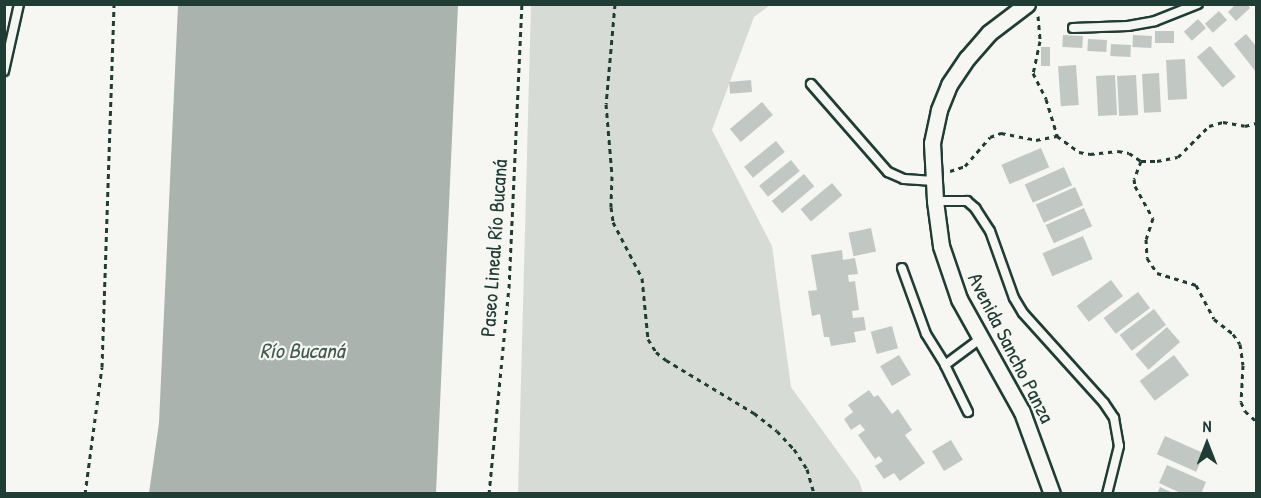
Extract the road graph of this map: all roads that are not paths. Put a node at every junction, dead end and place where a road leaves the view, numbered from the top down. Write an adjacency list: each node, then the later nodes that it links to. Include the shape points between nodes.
1 (19, 4): 5 (lane)
2 (1027, 4): 7 (street, Avenida Sancho Panza, via 989,33 949,85 932,143)
3 (1198, 4): 4 (lane, via 1155,21)
4 (1073, 28)
5 (4, 71)
6 (811, 84): 7 (lane, via 888,172 904,179)
7 (934, 181): 8 (street, Avenida Sancho Panza)
8 (935, 201): 10 (street, Avenida Sancho Panza, via 948,268); 14 (lane, via 967,201 975,208 990,231 1023,313 1113,418 1119,446)
9 (902, 268): 11 (lane, via 926,334)
10 (980, 339): 11 (lane); 13 (street, Avenida Sancho Panza, via 1022,412)
11 (945, 365): 12 (lane)
12 (968, 412)
13 (1052, 494)
14 (1107, 494)

